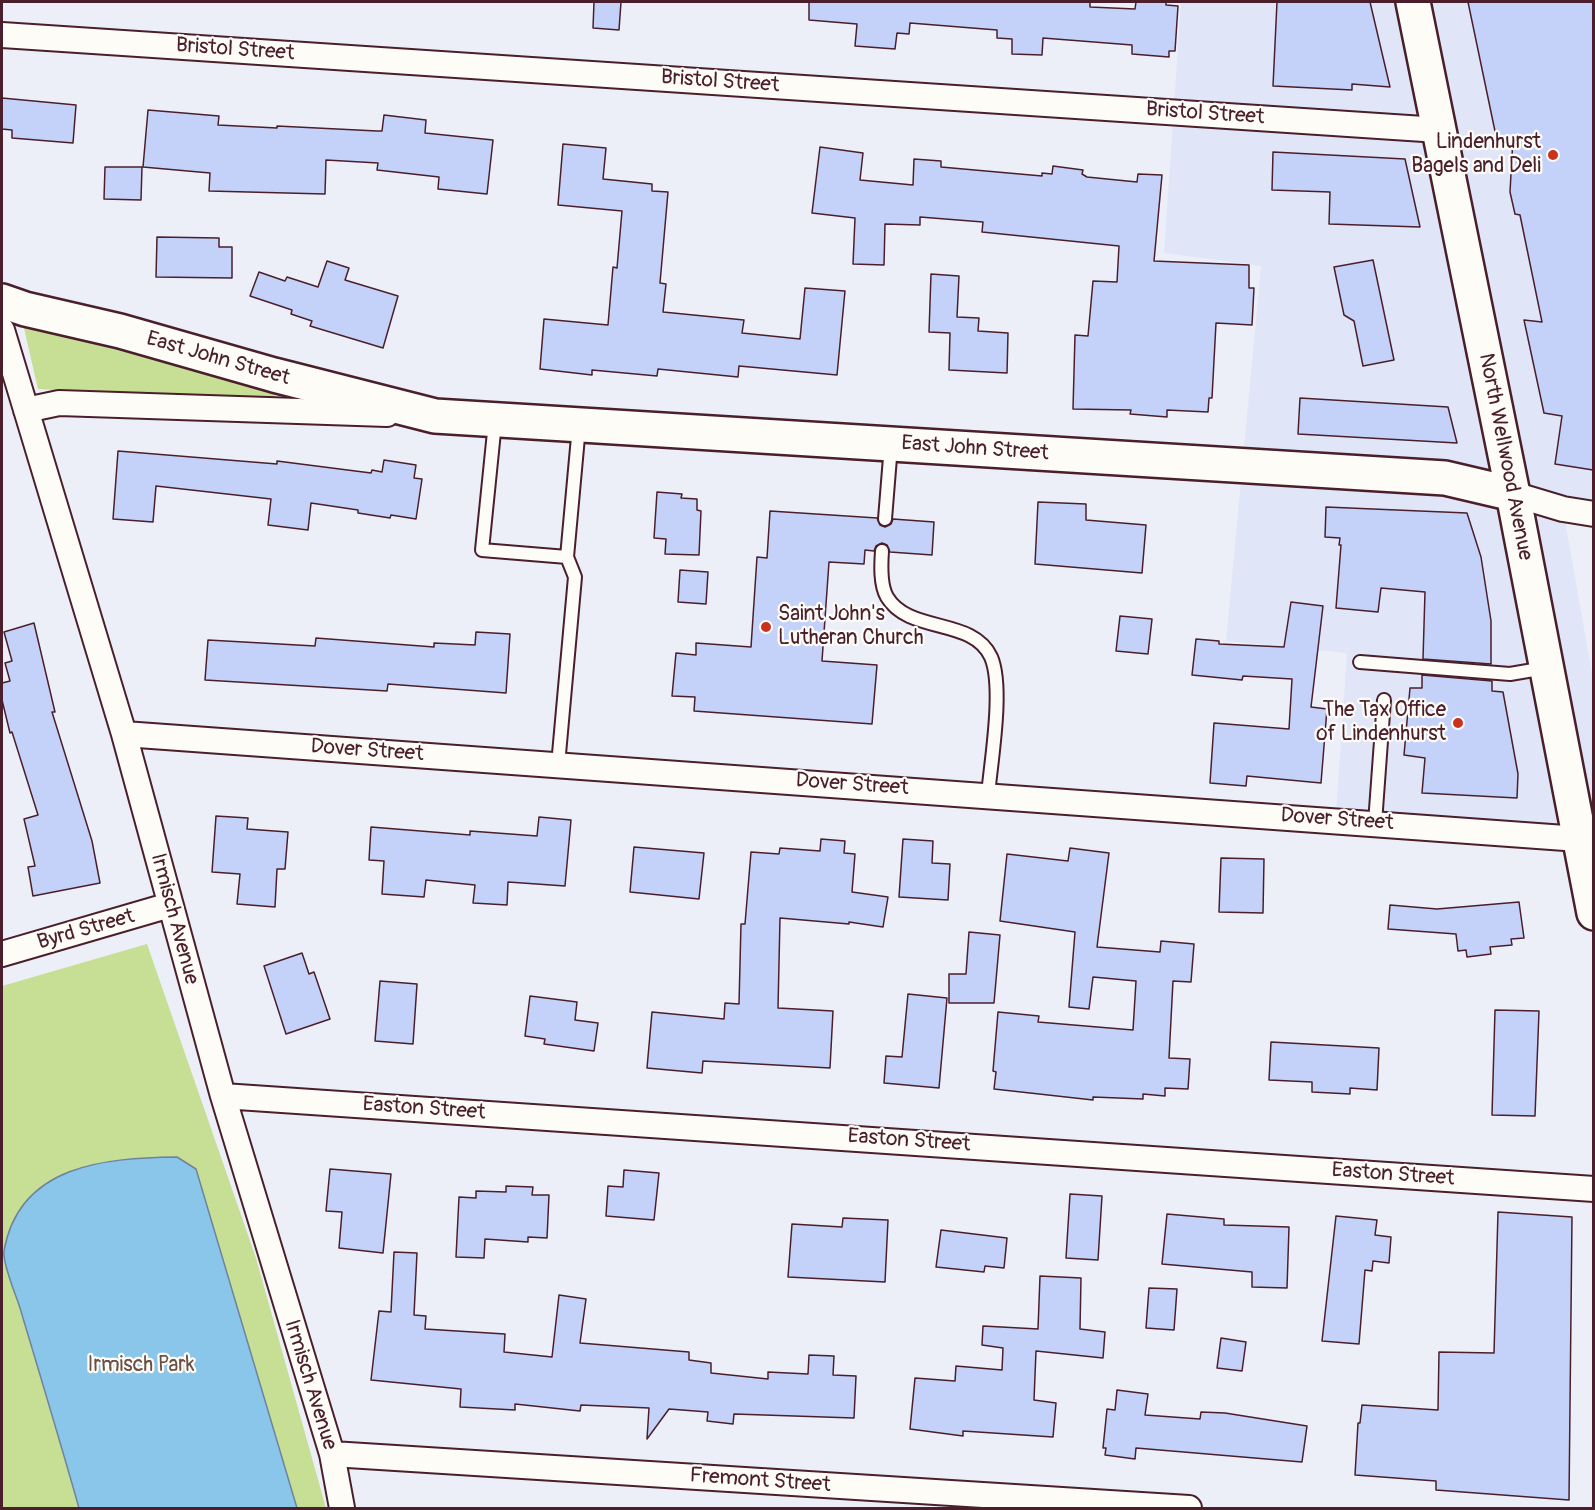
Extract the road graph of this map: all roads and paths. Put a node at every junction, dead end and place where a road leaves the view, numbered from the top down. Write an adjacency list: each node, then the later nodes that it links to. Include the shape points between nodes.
1 (1413, 2): 3 (street, North Wellwood Avenue)
2 (2, 34): 3 (street, Bristol Street)
3 (1439, 130): 11 (street, North Wellwood Avenue)
4 (2, 301): 7 (street, East John Street)
5 (2, 330): 6 (street, Irmisch Avenue)
6 (26, 410): 7 (street, East John Street, via 59,403); 19 (street, Irmisch Avenue)
7 (435, 416): 8 (street, East John Street)
8 (495, 419): 9 (street, East John Street); 15 (lane, via 482,550)
9 (579, 424): 10 (street, East John Street); 15 (lane)
10 (892, 444): 11 (street, East John Street, via 1445,478); 13 (lane)
11 (1513, 494): 12 (street); 17 (street, North Wellwood Avenue)
12 (1593, 514)
13 (885, 519)
14 (882, 551): 21 (lane, via 886,596 903,613 976,638 992,658 997,690)
15 (567, 557): 20 (lane, via 575,577)
16 (1360, 663): 17 (lane, via 1510,674)
17 (1547, 668): 23 (street, North Wellwood Avenue)
18 (1384, 700): 22 (lane)
19 (124, 734): 20 (street, Dover Street); 24 (street, Irmisch Avenue)
20 (558, 765): 21 (street, Dover Street)
21 (988, 795): 22 (street, Dover Street)
22 (1375, 823): 23 (street, Dover Street)
23 (1580, 839): 25 (street, North Wellwood Avenue)
24 (170, 905): 26 (street, Byrd Street); 27 (street, Irmisch Avenue)
25 (1593, 913)
26 (2, 954)
27 (224, 1096): 28 (street, Easton Street); 29 (street, Irmisch Avenue)
28 (1593, 1189)
29 (332, 1454): 30 (street, Irmisch Avenue); 31 (street, Fremont Street)
30 (342, 1509)
31 (1189, 1509)

